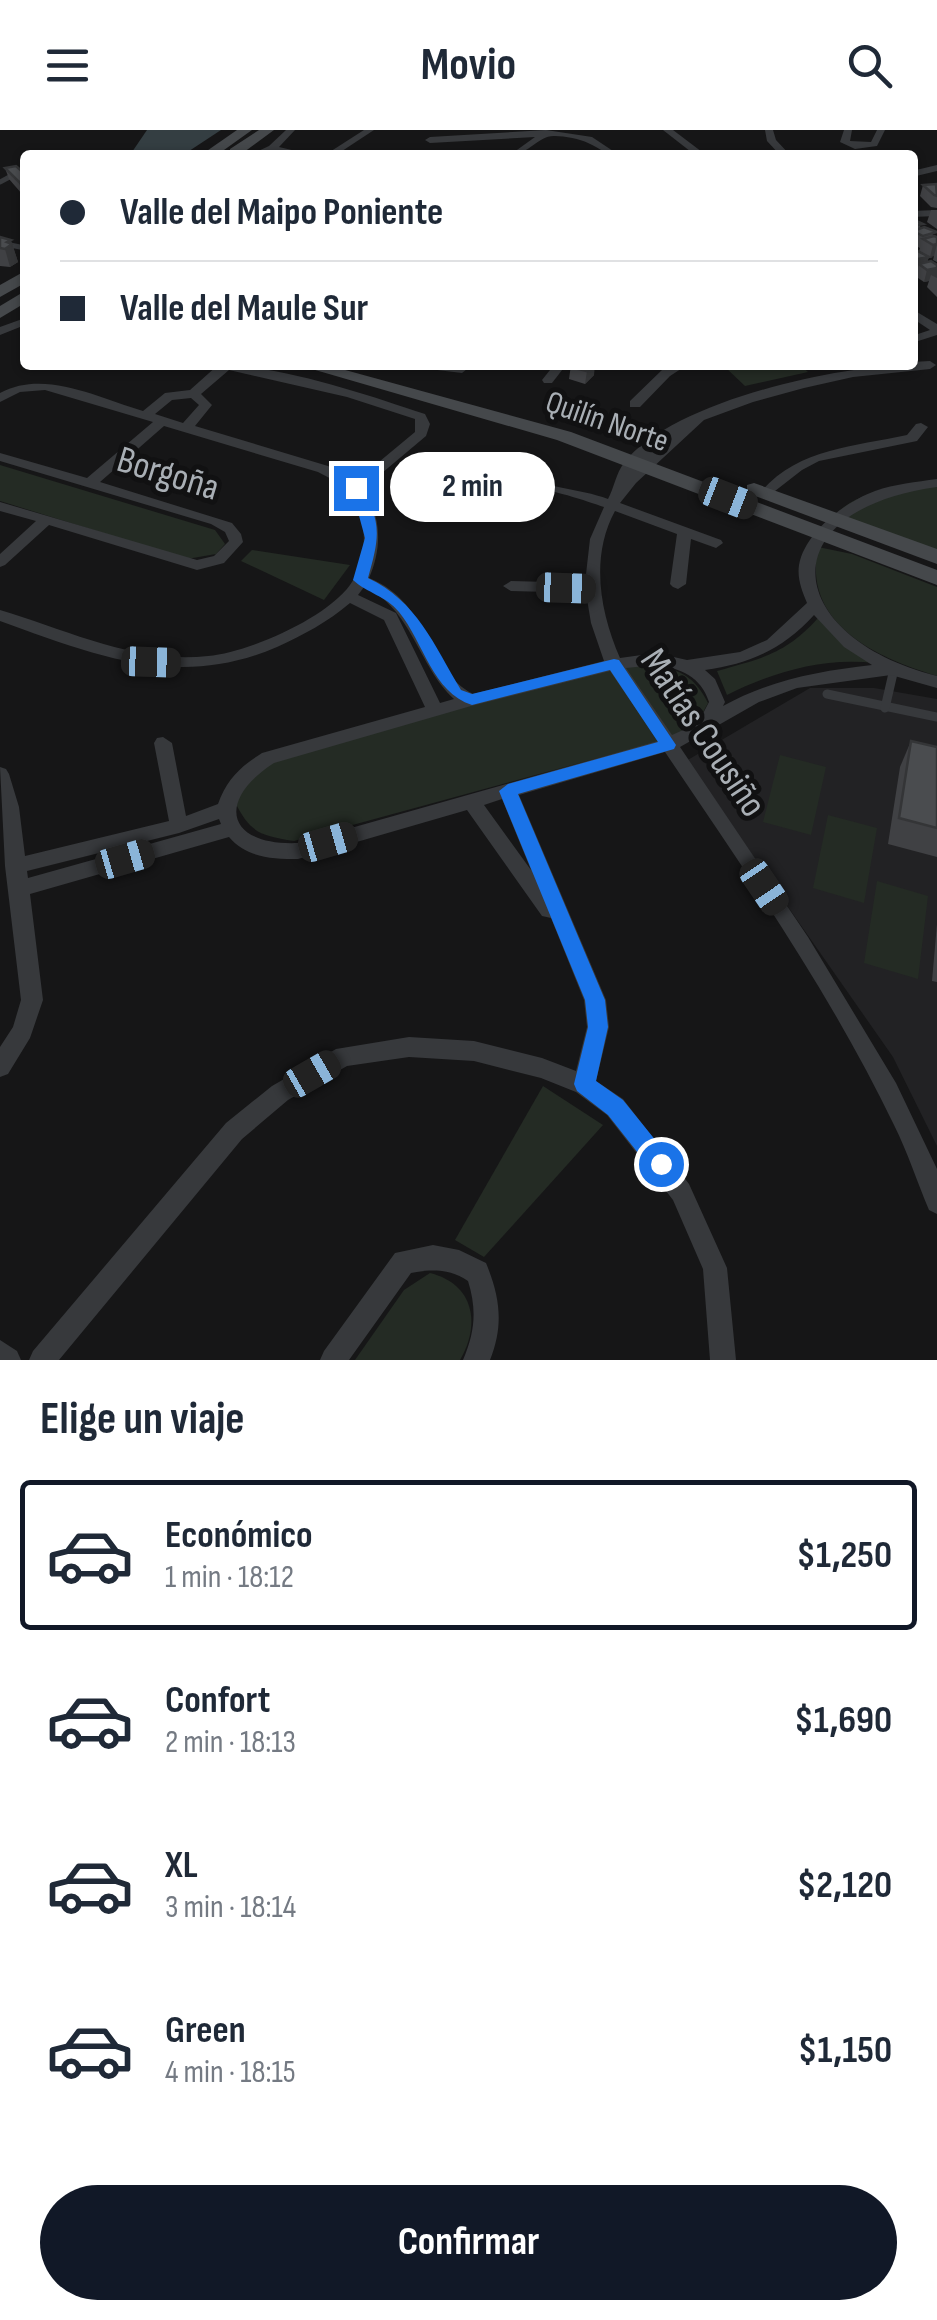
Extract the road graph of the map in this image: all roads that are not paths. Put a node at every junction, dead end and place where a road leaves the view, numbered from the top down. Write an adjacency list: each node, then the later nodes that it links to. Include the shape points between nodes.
1 (268, 130): 8 (street)
2 (291, 130): 10 (street)
3 (370, 130): 12 (street)
4 (667, 130): 15 (street)
5 (881, 130): 16 (street, via 874,144)
6 (547, 133): 7 (street); 13 (street); 14 (street, via 585,138)
7 (430, 140)
8 (249, 143): 9 (street); 10 (street)
9 (230, 148)
10 (272, 148): 11 (street)
11 (282, 150)
12 (338, 150)
13 (522, 150)
14 (605, 150)
15 (694, 150)
16 (856, 150)
17 (15, 174): 18 (lane)
18 (0, 182)
19 (920, 214): 20 (street)
20 (928, 231)
21 (220, 370): 29 (street)
22 (247, 370): 41 (street, via 420,417 420,432)
23 (325, 370): 37 (street, Quilín Norte)
24 (382, 370): 37 (street, Quilín Norte, via 545,414)
25 (556, 370): 28 (street)
26 (672, 370): 31 (street)
27 (875, 370): 37 (street, Matías Cousiño, via 762,394 694,422)
28 (548, 380)
29 (194, 394): 32 (street, via 170,396); 35 (street, via 206,405)
30 (0, 398): 32 (street, via 17,388 46,386)
31 (635, 404)
32 (146, 416): 33 (street)
33 (162, 420): 35 (street); 39 (street)
34 (921, 427): 42 (street, via 912,438 813,459)
35 (188, 428): 41 (street, via 283,454)
36 (0, 457): 39 (street, Borgoña)
37 (646, 457): 42 (street, Quilín Norte); 43 (street, Matías Cousiño); 48 (street, Quilín Norte)
38 (523, 483): 43 (street)
39 (89, 484): 45 (street, Borgoña, via 216,521 236,534 236,542 220,560 196,564)
40 (937, 484): 46 (street, via 871,496)
41 (356, 488): 55 (street, via 372,538)
42 (766, 494): 46 (street, Quilín Norte)
43 (614, 501): 47 (street); 56 (street, Matías Cousiño, via 594,550)
44 (0, 506): 45 (street, Borgoña)
45 (46, 520): 51 (street)
46 (838, 520): 48 (street); 50 (street, Quilín Norte)
47 (685, 532): 49 (street); 53 (street)
48 (821, 534): 52 (street, Quilín Norte); 57 (street, via 805,558)
49 (716, 543)
50 (937, 557)
51 (0, 562)
52 (937, 578)
53 (678, 584)
54 (511, 586): 56 (street)
55 (354, 588): 58 (street, via 288,637 236,657 184,664 121,658); 64 (street, via 389,594 456,694); 66 (street, via 390,617)
56 (593, 588): 59 (street, Matías Cousiño, via 599,631)
57 (814, 605): 60 (street, via 785,640 740,658); 61 (street, via 834,630)
58 (0, 615)
59 (614, 664): 60 (street, via 656,659); 64 (street); 70 (street, Matías Cousiño)
60 (687, 666): 68 (street, via 716,695)
61 (894, 669): 62 (street); 65 (lane); 68 (street, via 815,676 759,692)
62 (937, 682)
63 (826, 694): 65 (lane)
64 (472, 700): 66 (street)
65 (885, 708): 67 (lane)
66 (435, 710): 74 (street, via 262,761 232,787)
67 (937, 717)
68 (704, 727): 70 (street)
69 (164, 743): 75 (street)
70 (668, 745): 72 (street); 82 (street, Matías Cousiño, via 784,915 879,1072)
71 (0, 774): 77 (street)
72 (508, 791): 73 (street); 79 (street)
73 (471, 801): 76 (street, via 289,852 250,845); 79 (street)
74 (225, 809): 75 (street); 76 (street)
75 (179, 826): 77 (street)
76 (231, 829): 78 (street)
77 (15, 866): 78 (street)
78 (20, 889): 80 (street, via 32,1000)
79 (564, 930): 81 (street, via 599,1014)
80 (0, 1068)
81 (584, 1084): 85 (street, via 474,1050 410,1047 344,1056 280,1093 234,1131); 88 (street, via 615,1108 681,1192 716,1268)
82 (937, 1202)
83 (0, 1353): 84 (street)
84 (8, 1360)
85 (42, 1360)
86 (333, 1360): 87 (street, via 404,1262 425,1257 451,1258 476,1272 488,1312)
87 (476, 1360)
88 (723, 1360)

